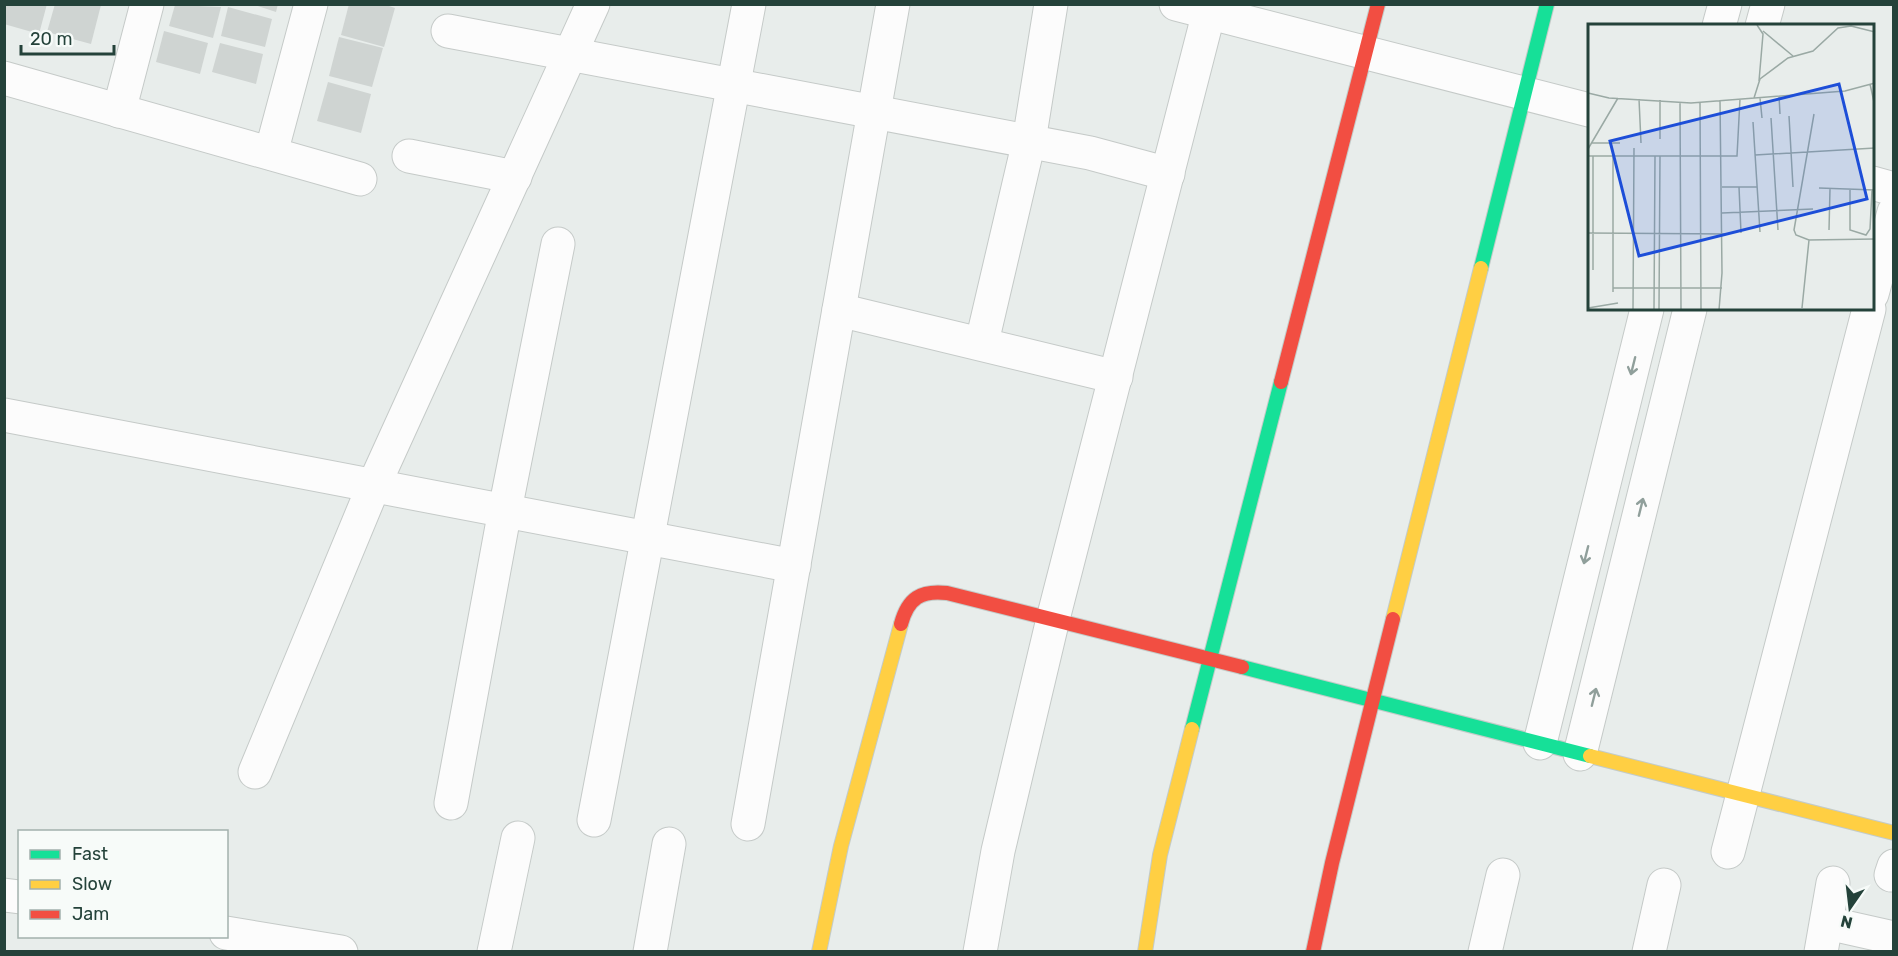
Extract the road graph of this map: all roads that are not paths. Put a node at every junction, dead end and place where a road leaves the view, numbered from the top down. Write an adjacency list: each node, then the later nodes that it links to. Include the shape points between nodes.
1 (147, 4): 22 (street)
2 (311, 4): 25 (street)
3 (593, 4): 17 (street)
4 (749, 4): 19 (street)
5 (893, 4): 23 (street)
6 (1051, 4): 24 (street)
7 (1176, 4): 12 (street)
8 (1378, 4): 16 (street)
9 (1547, 4): 20 (street)
10 (1725, 4): 13 (street)
11 (1768, 4): 14 (street)
12 (1210, 9): 16 (street); 27 (street)
13 (1720, 24)
14 (1763, 24)
15 (448, 31): 17 (street)
16 (1366, 53): 20 (street); 49 (street)
17 (571, 55): 19 (street); 28 (street)
18 (4, 78): 22 (street)
19 (734, 86): 23 (street); 46 (street)
20 (1524, 94): 21 (street); 50 (street)
21 (1588, 110)
22 (119, 111): 25 (street)
23 (874, 112): 24 (street); 35 (street)
24 (1029, 141): 27 (street); 39 (street)
25 (271, 153): 29 (street)
26 (409, 156): 28 (street)
27 (1168, 174): 40 (street)
28 (515, 177): 44 (street)
29 (360, 178)
30 (1874, 184): 31 (street)
31 (1893, 189)
32 (1893, 212): 34 (street)
33 (558, 244): 45 (street)
34 (1874, 286)
35 (839, 310): 39 (street); 47 (street)
36 (1647, 310): 41 (street, one-way to 41)
37 (1690, 310): 43 (street)
38 (1869, 310): 54 (street)
39 (982, 342): 40 (street)
40 (1116, 376): 48 (street)
41 (1622, 411): 43 (street); 51 (street, one-way to 51)
42 (4, 415): 44 (street)
43 (1663, 420): 52 (street, one-way to 43)
44 (374, 485): 45 (street); 53 (street)
45 (505, 510): 46 (street); 55 (street)
46 (648, 537): 47 (street); 56 (street)
47 (794, 566): 57 (street)
48 (1053, 619): 49 (street); 71 (street, via 933,591 911,598 905,608 841,846); 72 (street, via 998,851)
49 (1212, 660): 50 (street); 73 (street, via 1160,855)
50 (1373, 701): 51 (street); 74 (street)
51 (1540, 743): 52 (street)
52 (1581, 754): 54 (street)
53 (255, 772)
54 (1744, 795): 58 (street); 61 (street)
55 (452, 803)
56 (594, 820)
57 (748, 824)
58 (1893, 833)
59 (518, 838): 69 (street)
60 (669, 844): 70 (street)
61 (1728, 852)
62 (1503, 875): 75 (street)
63 (1833, 883): 66 (street)
64 (1664, 885): 76 (street)
65 (228, 933): 68 (street)
66 (1824, 937): 67 (street)
67 (1893, 938)
68 (341, 951)
69 (494, 951)
70 (651, 951)
71 (819, 951)
72 (980, 951)
73 (1145, 951)
74 (1313, 951)
75 (1485, 951)
76 (1649, 951)

